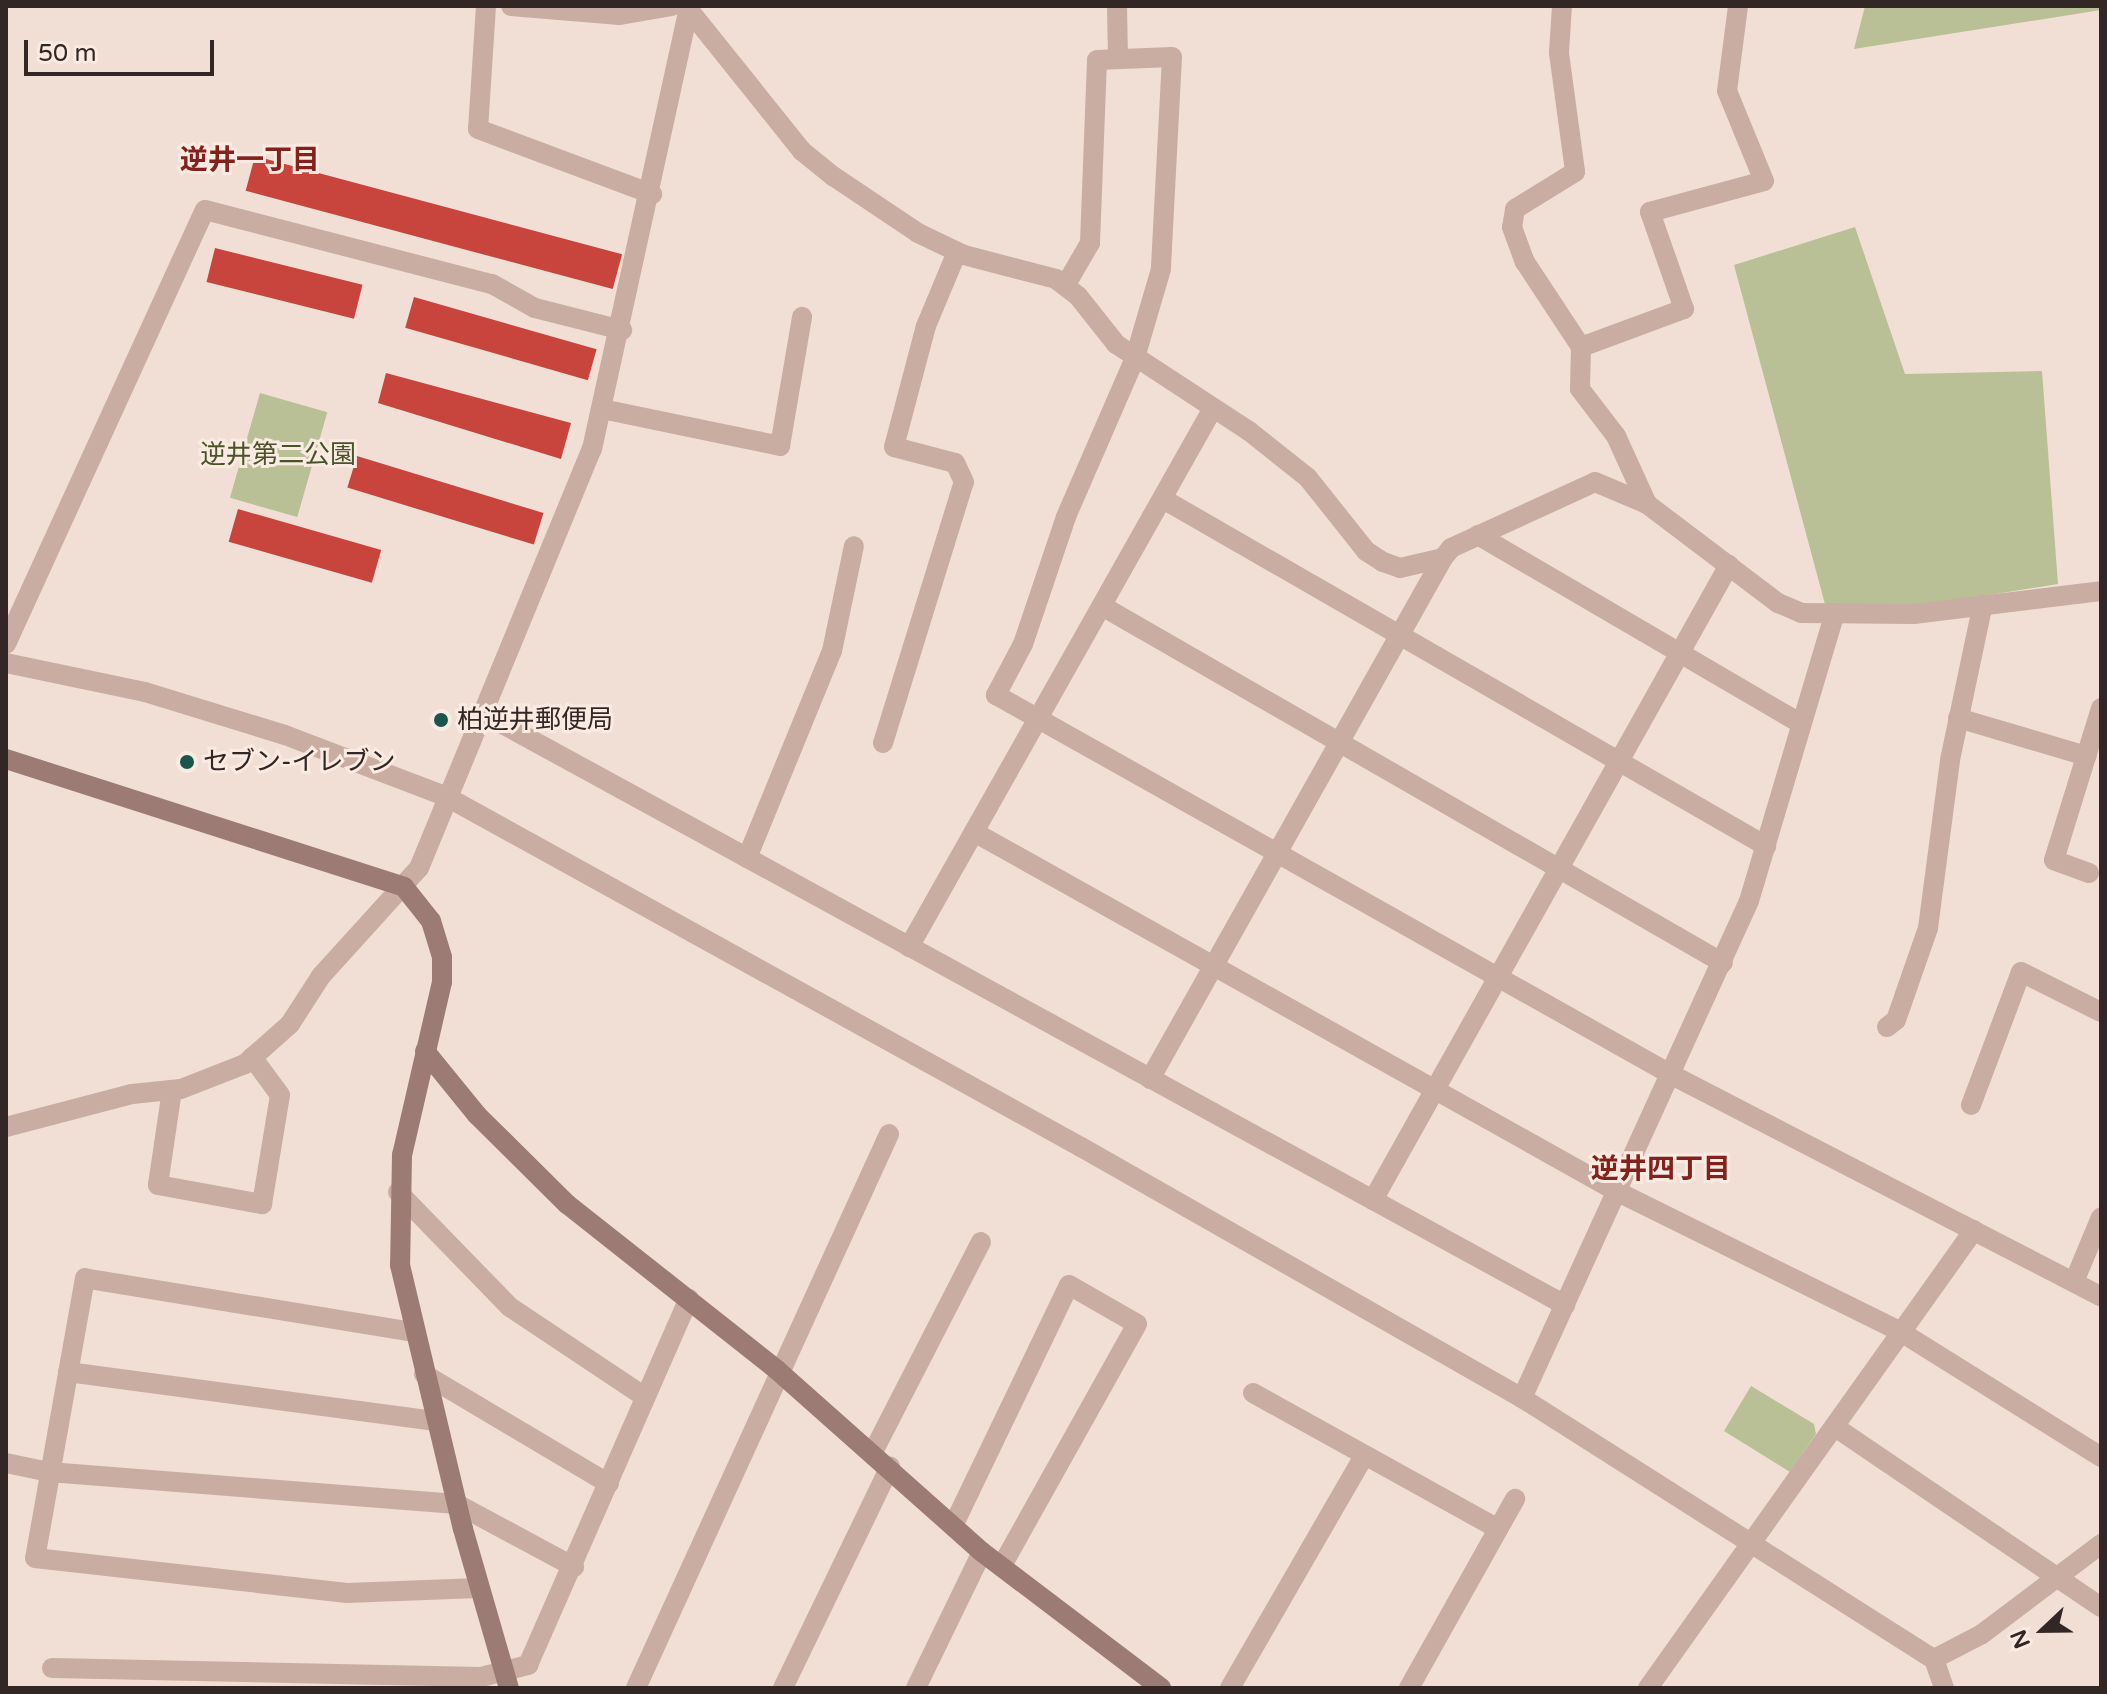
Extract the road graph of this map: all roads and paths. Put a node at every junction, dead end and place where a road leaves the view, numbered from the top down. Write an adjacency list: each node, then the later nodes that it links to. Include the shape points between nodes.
1 (486, 6): 8 (street, via 478,129)
2 (511, 6): 6 (street, via 620,15)
3 (1117, 6): 7 (street)
4 (1562, 6): 13 (street, via 1559,53 1575,172 1515,209 1512,227 1525,262)
5 (1738, 6): 13 (street, via 1727,91 1764,181 1650,212 1684,309)
6 (683, 7): 8 (street); 9 (street, via 802,151 918,233)
7 (1118, 58): 10 (street, via 1097,60 1090,243); 14 (street, via 1172,57 1161,269)
8 (652, 194): 12 (street)
9 (957, 252): 10 (street); 36 (street, via 926,326 894,447 955,463 964,482)
10 (1065, 286): 14 (street)
11 (802, 317): 15 (street, via 780,446)
12 (622, 330): 15 (street); 28 (street, via 535,308 492,284 205,210)
13 (1581, 347): 18 (street, via 1580,389 1616,436)
14 (1135, 358): 16 (street); 33 (street, via 1066,517 1023,644 996,695)
15 (602, 409): 32 (street, via 592,449)
16 (1212, 410): 17 (street); 21 (street, via 1249,431 1316,485 1366,551 1400,568)
17 (1163, 499): 25 (street); 27 (street)
18 (1647, 504): 19 (street, via 1595,482); 22 (street)
19 (1478, 535): 21 (street); 29 (street)
20 (854, 546): 45 (street, via 832,651)
21 (1443, 558): 27 (street)
22 (1729, 565): 26 (street, via 1778,603 1801,613); 29 (street)
23 (2101, 591): 24 (street)
24 (1983, 604): 26 (street, via 1914,614); 34 (street)
25 (1102, 606): 33 (street); 37 (street)
26 (1834, 615): 35 (street)
27 (1399, 635): 37 (street); 40 (street)
28 (6, 644)
29 (1679, 654): 35 (street); 40 (street)
30 (6, 663): 41 (street, via 145,692 271,731)
31 (2101, 708): 38 (street)
32 (486, 715): 41 (street); 45 (street)
33 (1039, 718): 42 (street); 44 (street)
34 (1958, 718): 38 (street); 54 (street, via 1928,928 1896,1020)
35 (1800, 723): 43 (street)
36 (883, 743)
37 (1339, 743): 44 (street); 46 (street)
38 (2086, 756): 47 (street, via 2054,860)
39 (6, 759): 48 (street)
40 (1619, 761): 43 (street); 46 (street)
41 (447, 797): 48 (street, via 419,868); 81 (street)
42 (974, 832): 49 (street); 51 (street)
43 (1766, 846): 50 (street)
44 (1277, 852): 51 (street); 52 (street)
45 (747, 858): 49 (street)
46 (1559, 869): 50 (street); 52 (street)
47 (2089, 873)
48 (404, 887): 55 (street, via 431,921 442,957 442,982); 56 (street, via 321,976 290,1024)
49 (909, 947): 58 (street)
50 (1723, 963): 57 (street)
51 (1214, 966): 58 (street); 59 (street)
52 (1498, 977): 57 (street); 59 (street)
53 (2101, 1012): 61 (street, via 2021,972)
54 (1887, 1027)
55 (425, 1051): 64 (street); 72 (street, via 477,1115 567,1204)
56 (252, 1057): 60 (street, via 210,1081); 60 (street, via 280,1095 262,1204 158,1185)
57 (1672, 1075): 65 (street); 68 (street)
58 (1150, 1079): 66 (street)
59 (1435, 1089): 65 (street); 66 (street)
60 (172, 1090): 62 (street, via 132,1094)
61 (1971, 1105)
62 (6, 1127)
63 (889, 1134): 76 (street)
64 (398, 1192): 74 (street, via 400,1265); 80 (street, via 510,1307)
65 (1618, 1192): 73 (street); 75 (street)
66 (1373, 1200): 73 (street)
67 (2101, 1217): 70 (street)
68 (1974, 1230): 70 (street); 75 (street)
69 (981, 1242): 84 (street)
70 (2074, 1282): 71 (street)
71 (2101, 1296)
72 (689, 1299): 76 (street); 80 (street)
73 (1565, 1305): 81 (street)
74 (413, 1332): 77 (street, via 85,1278); 78 (street)
75 (1901, 1332): 83 (street); 86 (street)
76 (777, 1370): 84 (street); 106 (street)
77 (68, 1372): 82 (street); 89 (street)
78 (424, 1374): 82 (street); 90 (street)
79 (1253, 1393): 85 (street)
80 (645, 1397): 90 (street)
81 (1522, 1398): 95 (street)
82 (436, 1421): 92 (street)
83 (1835, 1427): 95 (street); 100 (street)
84 (873, 1452): 88 (street)
85 (1364, 1456): 94 (street); 110 (street)
86 (2101, 1457)
87 (6, 1463): 89 (street)
88 (890, 1467): 93 (street); 107 (street)
89 (49, 1472): 92 (street); 101 (street, via 35,1558 347,1593)
90 (609, 1484): 98 (street)
91 (1515, 1499): 94 (street)
92 (457, 1504): 98 (street); 101 (street)
93 (953, 1526): 97 (street); 99 (street, via 1069,1285 1137,1324)
94 (1498, 1529): 111 (street)
95 (1752, 1541): 103 (street); 112 (street)
96 (2101, 1544): 100 (street)
97 (982, 1552): 99 (street); 108 (street)
98 (574, 1567): 105 (street, via 528,1665)
99 (1001, 1567): 109 (street)
100 (2060, 1578): 102 (street); 103 (street, via 1982,1634)
101 (479, 1588): 105 (street)
102 (2101, 1607)
103 (1934, 1659): 113 (street)
104 (52, 1668): 105 (street)
105 (506, 1682)
106 (636, 1688)
107 (783, 1688)
108 (916, 1688)
109 (1161, 1688)
110 (1230, 1688)
111 (1409, 1688)
112 (1648, 1688)
113 (1944, 1688)

